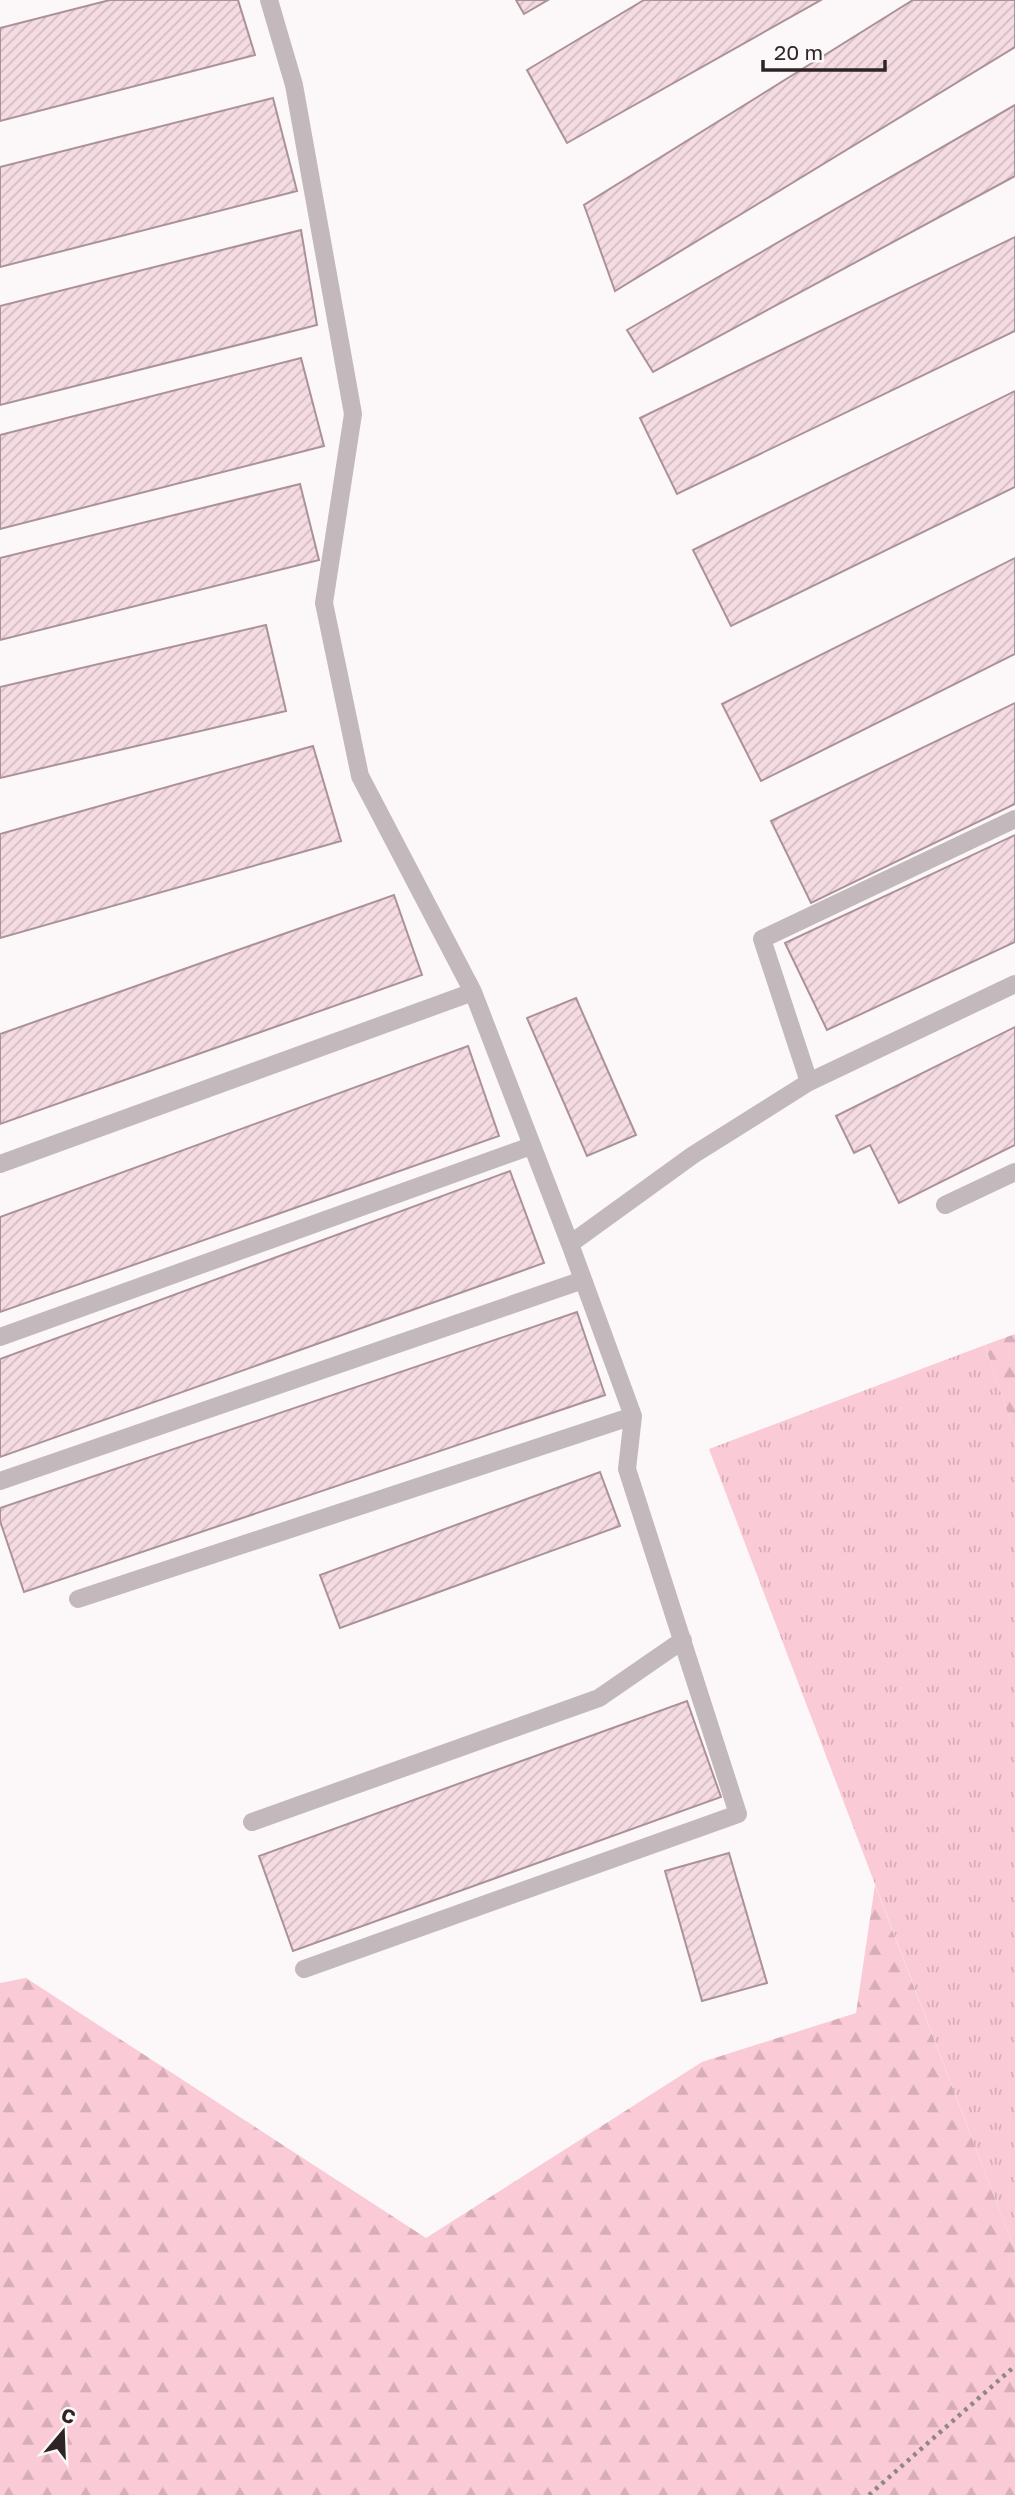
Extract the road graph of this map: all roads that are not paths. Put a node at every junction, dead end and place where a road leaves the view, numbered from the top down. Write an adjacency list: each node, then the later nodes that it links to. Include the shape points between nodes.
1 (269, 0): 4 (lane, via 294,85 353,414 324,603 360,776)
2 (1015, 819): 5 (lane, via 762,940)
3 (1015, 984): 5 (lane)
4 (473, 992): 6 (lane); 7 (lane)
5 (809, 1082): 10 (lane, via 693,1155)
6 (531, 1146): 10 (lane); 12 (lane)
7 (0, 1164)
8 (1015, 1172): 9 (lane)
9 (945, 1205)
10 (570, 1244): 11 (lane)
11 (583, 1280): 13 (lane); 14 (lane)
12 (0, 1337)
13 (633, 1416): 15 (lane); 16 (lane, via 628,1469)
14 (0, 1481)
15 (78, 1599)
16 (682, 1640): 17 (lane, via 599,1698); 18 (lane, via 738,1814)
17 (252, 1822)
18 (304, 1969)

